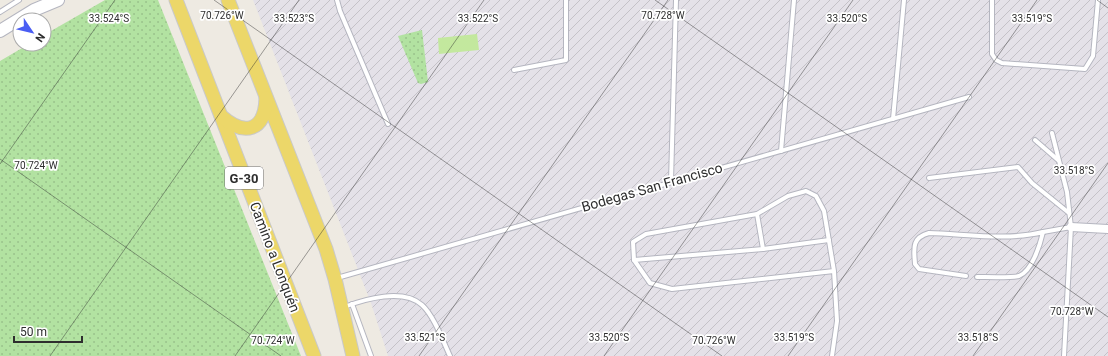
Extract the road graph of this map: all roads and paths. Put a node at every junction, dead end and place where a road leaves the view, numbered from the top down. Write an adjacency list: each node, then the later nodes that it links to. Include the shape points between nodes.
1 (19, 0): 14 (lane)
2 (47, 0): 13 (main road)
3 (58, 0): 13 (main road)
4 (176, 0): 19 (main road, Camino a Lonquén / G-30)
5 (228, 0): 17 (main road)
6 (337, 0): 21 (lane)
7 (566, 0): 16 (lane, via 566,60)
8 (676, 0): 27 (lane)
9 (794, 0): 24 (lane)
10 (904, 0): 20 (lane)
11 (992, 0): 12 (lane, via 992,54 996,60 1002,63 1085,69 1093,56)
12 (1098, 0)
13 (34, 10): 15 (main road)
14 (0, 12)
15 (0, 31)
16 (514, 70)
17 (266, 96): 19 (main road, via 264,115 254,128 238,127); 39 (main road, via 326,249)
18 (969, 97): 20 (lane, Bodegas San Francisco)
19 (221, 116): 41 (main road, Camino a Lonquén / G-30)
20 (893, 119): 24 (lane, Bodegas San Francisco)
21 (388, 124)
22 (1052, 133): 25 (lane)
23 (1035, 140): 25 (lane)
24 (781, 150): 27 (lane, Bodegas San Francisco)
25 (1059, 161): 28 (lane, via 1067,192)
26 (929, 178): 28 (lane, via 1018,167 1032,183)
27 (671, 181): 39 (lane, Bodegas San Francisco)
28 (1069, 213): 30 (lane)
29 (757, 214): 33 (lane, via 788,196 806,191 816,196 824,211); 34 (lane); 35 (lane, via 646,234 632,242)
30 (1071, 227): 31 (street); 32 (lane); 46 (lane)
31 (1108, 229)
32 (1043, 232): 37 (lane, via 1031,235 920,235 914,246 915,264 919,269); 38 (lane, via 1034,259 1019,276)
33 (829, 240): 34 (lane); 36 (lane)
34 (763, 249): 35 (lane)
35 (634, 260): 36 (lane, via 650,283 672,289)
36 (834, 271): 45 (lane, via 837,321)
37 (966, 276)
38 (977, 277)
39 (335, 279): 40 (main road)
40 (346, 306): 42 (main road); 43 (lane); 44 (lane, via 365,300 402,296 421,304 436,324)
41 (314, 356)
42 (353, 356)
43 (370, 356)
44 (450, 356)
45 (832, 356)
46 (1064, 356)

